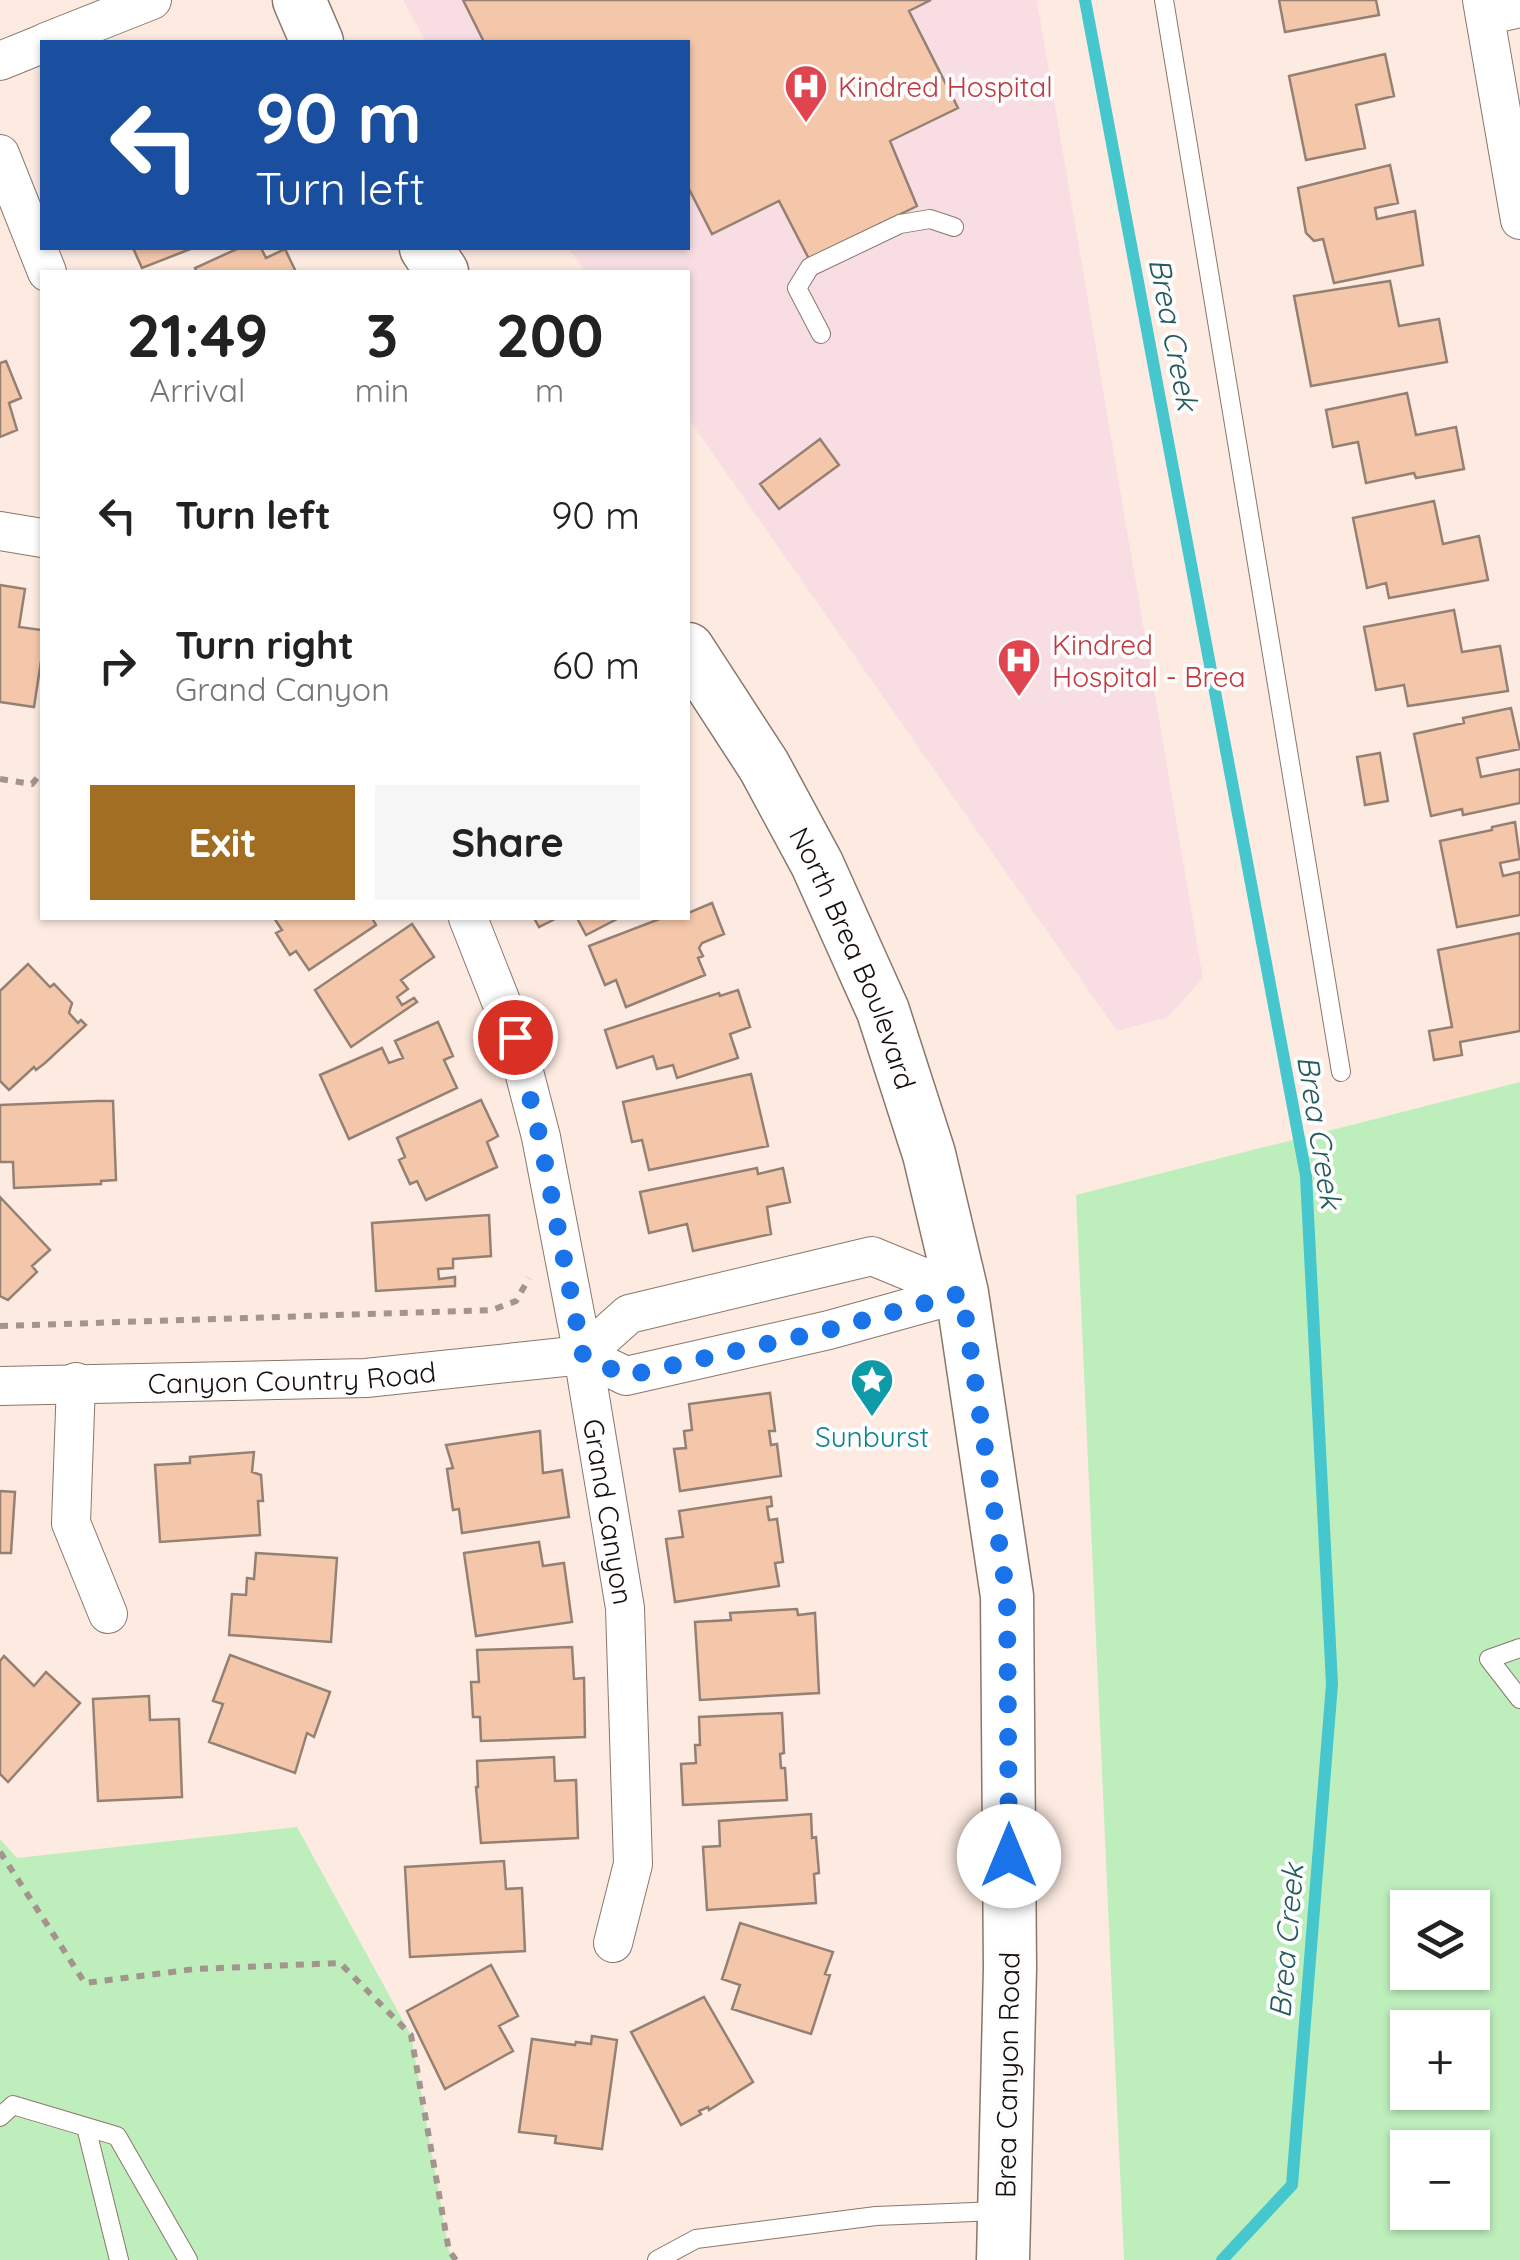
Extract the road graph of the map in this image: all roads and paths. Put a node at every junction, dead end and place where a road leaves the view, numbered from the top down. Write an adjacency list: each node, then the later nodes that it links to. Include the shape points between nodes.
1 (152, 0): 5 (street)
2 (299, 0): 6 (main road)
3 (1164, 0): 20 (lane)
4 (1496, 8): 10 (street)
5 (52, 40)
6 (316, 40)
7 (40, 45): 8 (street)
8 (0, 61)
9 (0, 154): 12 (street)
10 (1520, 220)
11 (954, 228): 13 (lane, via 930,220 900,224 810,267 797,288)
12 (46, 270)
13 (821, 334)
14 (0, 530): 15 (street)
15 (40, 538)
16 (690, 653): 22 (main road, North Brea Boulevard, via 764,766 817,864 882,1012 928,1154)
17 (40, 774): 18 (path, via 32,784)
18 (0, 779)
19 (469, 920): 24 (street, Grand Canyon, via 515,1037)
20 (1341, 1072)
21 (534, 1268): 23 (path, via 516,1301 492,1310)
22 (962, 1293): 24 (street, via 626,1376); 24 (street, via 872,1256 629,1314); 34 (main road, Brea Canyon Road, via 1007,1596 1010,1968)
23 (0, 1326)
24 (583, 1355): 25 (street, Canyon Country Road, via 366,1378); 31 (street, Grand Canyon, via 625,1608 633,1864)
25 (76, 1382): 26 (street, Canyon Country Road); 27 (street, via 71,1524)
26 (0, 1386)
27 (108, 1614)
28 (1520, 1648): 29 (lane, via 1489,1659)
29 (1520, 1699)
30 (0, 1852): 37 (path, via 85,1983 340,1963 411,2035)
31 (613, 1943)
32 (0, 2116): 33 (lane, via 13,2104)
33 (86, 2127): 35 (lane); 36 (lane, via 118,2136)
34 (1003, 2235): 38 (lane, via 876,2216 696,2239)
35 (119, 2260)
36 (188, 2260)
37 (456, 2260)
38 (657, 2260)

